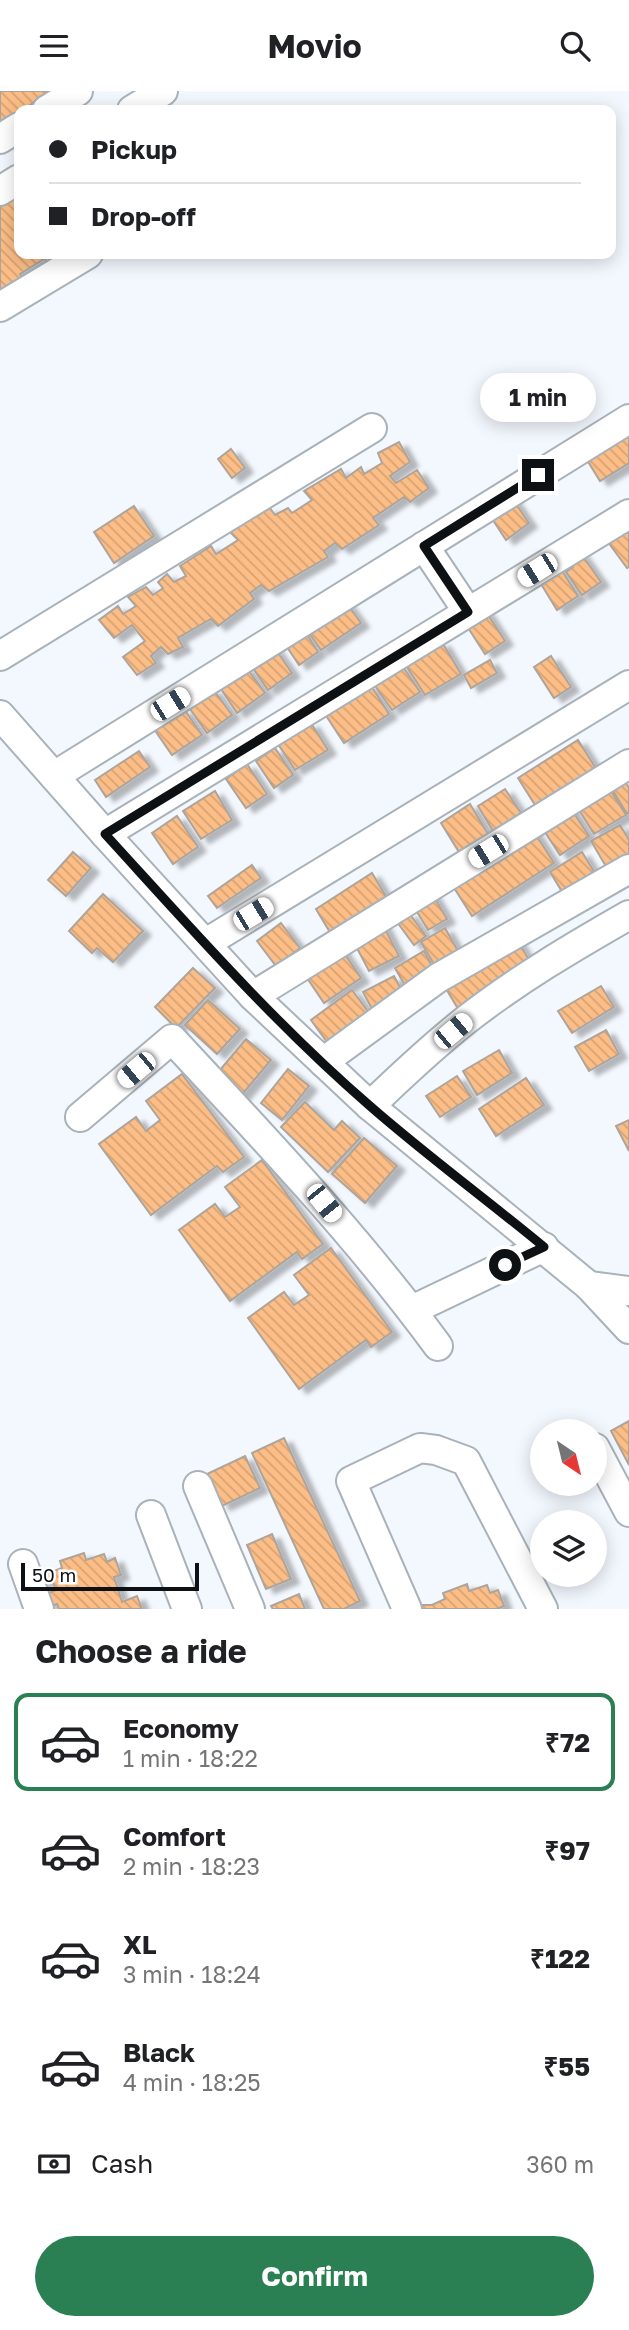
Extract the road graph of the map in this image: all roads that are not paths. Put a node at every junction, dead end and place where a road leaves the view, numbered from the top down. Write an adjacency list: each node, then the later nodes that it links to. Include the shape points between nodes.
1 (78, 91): 3 (street)
2 (163, 91): 4 (street)
3 (55, 105)
4 (140, 105)
5 (80, 259): 6 (street)
6 (0, 307)
7 (629, 419): 10 (street)
8 (372, 429): 12 (street)
9 (629, 514): 11 (street)
10 (424, 546): 11 (street); 16 (street)
11 (468, 612): 17 (street)
12 (0, 656)
13 (629, 685): 20 (street)
14 (0, 715): 16 (street)
15 (629, 764): 21 (street)
16 (54, 776): 17 (street)
17 (105, 834): 20 (street)
18 (629, 869): 22 (street, via 438,978)
19 (629, 915): 23 (street, via 468,1019)
20 (206, 943): 21 (street)
21 (253, 996): 22 (street)
22 (323, 1062): 23 (street)
23 (370, 1106): 25 (street)
24 (80, 1117): 28 (street, via 172,1038 324,1203)
25 (544, 1247): 26 (street); 28 (street)
26 (589, 1286): 27 (street); 29 (street)
27 (629, 1291)
28 (412, 1310): 30 (street)
29 (629, 1329)
30 (438, 1346)
31 (607, 1471): 33 (street)
32 (198, 1486): 38 (street)
33 (629, 1512)
34 (151, 1515): 37 (street)
35 (23, 1564): 36 (street)
36 (39, 1609)
37 (187, 1609)
38 (250, 1609)
39 (407, 1609): 40 (street, via 351,1481 420,1448 466,1461)
40 (543, 1609)

